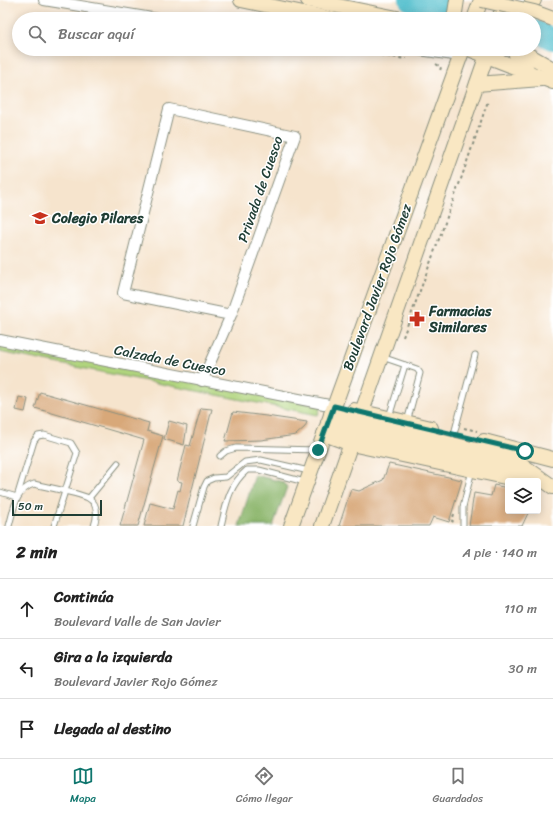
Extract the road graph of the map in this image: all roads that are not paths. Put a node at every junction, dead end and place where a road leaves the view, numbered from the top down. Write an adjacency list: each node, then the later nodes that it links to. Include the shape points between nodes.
1 (44, 0): 8 (street)
2 (241, 0): 9 (main road)
3 (308, 0): 10 (main road)
4 (457, 0): 11 (main road)
5 (481, 0): 12 (main road); 15 (main road, bridge)
6 (505, 0): 13 (main road)
7 (534, 0): 14 (main road)
8 (116, 12)
9 (298, 12)
10 (372, 12)
11 (455, 12)
12 (477, 12)
13 (501, 12)
14 (526, 12)
15 (534, 12)
16 (541, 15): 17 (main road, bridge)
17 (553, 20)
18 (463, 56): 32 (main road, Boulevard Javier Rojo Gómez)
19 (487, 56): 24 (main road, Boulevard Javier Rojo Gómez)
20 (498, 56): 23 (main road)
21 (517, 56): 23 (main road, via 520,65)
22 (526, 56): 23 (main road)
23 (550, 77): 24 (main road)
24 (477, 84): 28 (main road, Boulevard Javier Rojo Gómez)
25 (231, 315): 25 (street, Privada de Cuesco, via 295,136 169,109 123,293); 30 (street, Privada de Cuesco)
26 (0, 340): 30 (street, Calzada de Cuesco)
27 (475, 355): 35 (lane)
28 (381, 357): 29 (lane); 34 (main road, Boulevard Javier Rojo Gómez)
29 (404, 365): 31 (lane); 33 (lane, via 417,370 420,378)
30 (202, 381): 32 (street, Calzada de Cuesco)
31 (389, 418): 33 (main road); 34 (main road)
32 (329, 419): 34 (main road); 34 (main road); 36 (main road, Boulevard Javier Rojo Gómez)
33 (407, 422): 35 (main road)
34 (357, 427): 40 (main road); 41 (main road, via 510,468); 59 (main road, Boulevard Javier Rojo Gómez)
35 (454, 434): 38 (main road)
36 (318, 450): 37 (lane, via 236,448); 43 (main road, Boulevard Javier Rojo Gómez)
37 (220, 456)
38 (553, 459)
39 (118, 462): 50 (lane)
40 (472, 470): 41 (main road); 60 (lane, via 464,507)
41 (527, 476): 42 (main road); 45 (main road)
42 (553, 476)
43 (308, 477): 51 (main road, Boulevard Javier Rojo Gómez); 55 (lane, via 261,460 245,462 226,478 208,481); 56 (lane, via 247,470 234,483)
44 (541, 486): 46 (main road)
45 (553, 487)
46 (553, 490)
47 (0, 492): 49 (lane)
48 (65, 492): 49 (lane, via 34,484 22,490); 49 (lane, via 77,453 72,443 44,435 38,436 34,441); 50 (lane); 53 (lane)
49 (18, 497): 52 (lane)
50 (89, 498): 54 (lane, via 96,508)
51 (299, 501): 57 (lane); 58 (main road, Boulevard Javier Rojo Gómez)
52 (9, 526)
53 (54, 526)
54 (94, 526)
55 (193, 526)
56 (221, 526)
57 (284, 526)
58 (291, 526)
59 (322, 526)
60 (463, 526)

